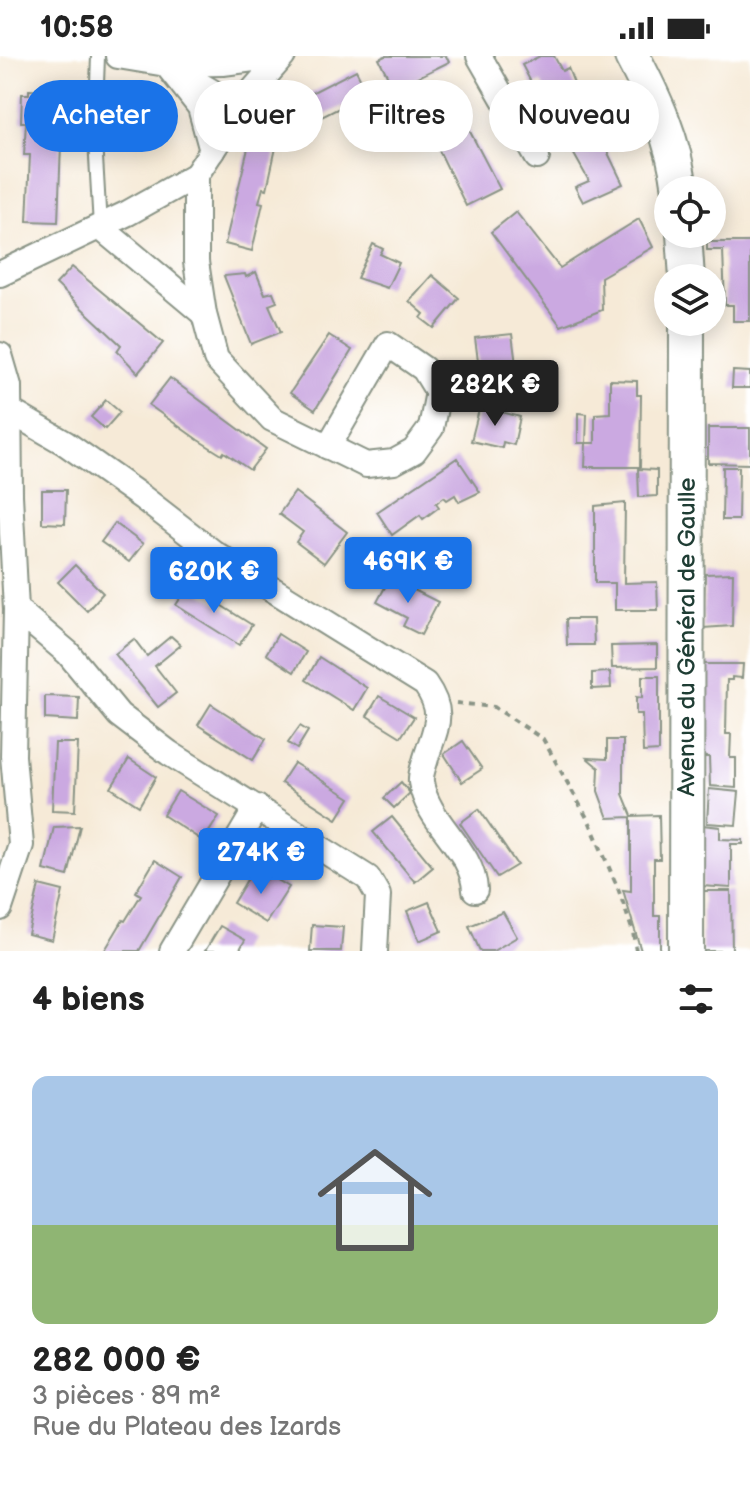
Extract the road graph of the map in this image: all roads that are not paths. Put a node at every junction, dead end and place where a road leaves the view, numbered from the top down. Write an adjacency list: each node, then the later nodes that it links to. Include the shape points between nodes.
1 (98, 56): 14 (lane)
2 (118, 56): 5 (street)
3 (281, 56): 5 (street); 7 (street)
4 (479, 56): 11 (street)
5 (166, 64): 8 (street); 9 (street)
6 (635, 65): 13 (main road, via 671,138)
7 (262, 80)
8 (194, 81)
9 (194, 99)
10 (211, 152): 12 (street)
11 (537, 157)
12 (196, 175): 14 (street); 16 (street, via 196,262)
13 (678, 176)
14 (100, 227): 15 (street); 16 (street)
15 (0, 274)
16 (204, 314): 20 (street, via 216,359 272,419)
17 (687, 336): 27 (main road, Avenue du Général de Gaulle)
18 (0, 355): 19 (street)
19 (10, 411): 21 (street); 23 (street, via 65,443 214,553 425,684 437,701 438,719 420,777 424,800 474,873)
20 (328, 447): 20 (street, via 366,465 394,462 414,451 431,428 438,392 424,369 388,344)
21 (16, 609): 22 (street, via 68,653 119,715); 24 (street, via 13,756 21,845)
22 (257, 807): 25 (street); 26 (street, via 368,878 378,895)
23 (475, 890)
24 (0, 908)
25 (172, 951)
26 (375, 951)
27 (686, 951)

